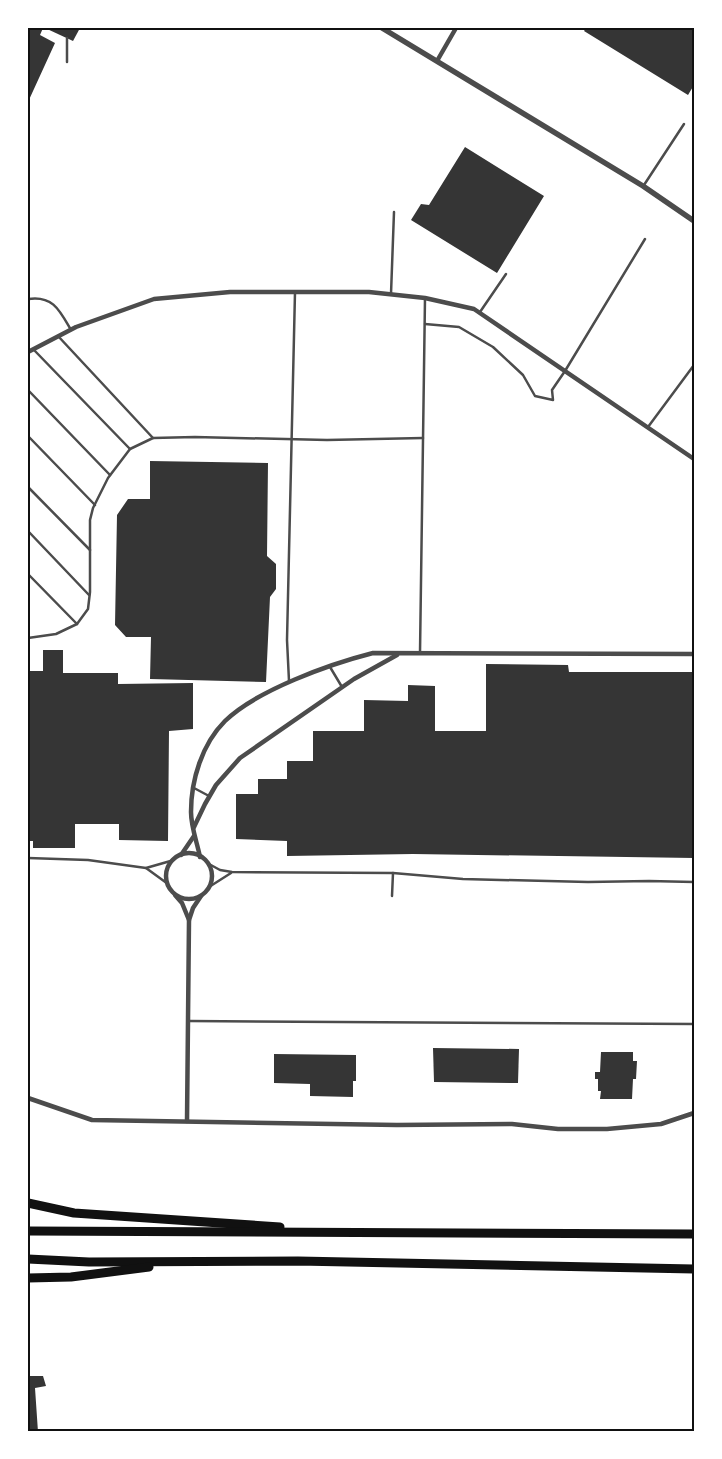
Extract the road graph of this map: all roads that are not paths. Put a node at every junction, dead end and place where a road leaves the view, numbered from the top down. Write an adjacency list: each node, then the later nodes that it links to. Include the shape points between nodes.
1 (382, 28): 4 (street)
2 (456, 28): 4 (street)
3 (67, 38): 5 (lane)
4 (437, 61): 7 (street)
5 (67, 62)
6 (684, 124): 7 (lane)
7 (643, 186): 9 (street)
8 (394, 212): 13 (lane)
9 (694, 221)
10 (644, 239): 23 (lane)
11 (506, 274): 16 (lane)
12 (295, 292): 13 (street); 18 (street, via 230,292 154,299); 29 (lane)
13 (391, 294): 14 (street)
14 (425, 298): 16 (street); 17 (lane)
15 (28, 299): 18 (lane, via 39,297 57,307)
16 (480, 313): 23 (street)
17 (425, 324): 23 (lane, via 458,327 493,347 523,375 535,396 553,400 552,390); 28 (lane)
18 (71, 330): 19 (street)
19 (58, 336): 20 (street); 27 (lane)
20 (34, 349): 21 (street); 30 (lane)
21 (28, 352)
22 (694, 364): 25 (lane)
23 (565, 371): 25 (street)
24 (28, 390): 32 (lane)
25 (647, 428): 31 (street)
26 (28, 436): 34 (lane)
27 (152, 438): 29 (lane); 30 (lane)
28 (423, 438): 29 (lane); 42 (lane)
29 (291, 440): 46 (lane, via 286,640)
30 (130, 449): 32 (lane)
31 (694, 459)
32 (110, 476): 34 (lane)
33 (28, 487): 36 (lane)
34 (95, 505): 36 (lane, via 90,520)
35 (28, 531): 38 (lane)
36 (90, 550): 38 (lane)
37 (28, 574): 39 (lane)
38 (90, 596): 39 (lane, via 88,609)
39 (78, 624): 41 (lane, via 56,634)
40 (28, 630): 41 (lane)
41 (28, 638)
42 (420, 653): 43 (street); 44 (street)
43 (398, 654): 45 (street, via 373,653); 47 (street)
44 (694, 654)
45 (330, 666): 46 (street); 47 (lane)
46 (289, 683): 48 (street, via 243,706 224,722 202,755)
47 (342, 687): 49 (street, via 240,758)
48 (194, 788): 49 (lane); 50 (street, via 191,814)
49 (209, 796): 50 (street)
50 (194, 827): 51 (street)
51 (194, 836): 52 (street); 53 (street)
52 (181, 855): 53 (street); 55 (street)
53 (200, 856): 56 (street)
54 (28, 858): 57 (lane, via 88,860)
55 (174, 860): 57 (lane); 61 (street, via 166,875)
56 (208, 864): 58 (lane); 62 (street, via 212,875)
57 (146, 868): 61 (lane)
58 (232, 872): 59 (lane); 62 (lane)
59 (392, 873): 60 (lane, via 462,879); 65 (lane)
60 (694, 882)
61 (168, 884): 63 (street)
62 (209, 887): 64 (street)
63 (173, 892): 64 (street, via 189,899); 66 (street)
64 (201, 896): 66 (street)
65 (392, 896)
66 (189, 920): 67 (street)
67 (188, 1021): 68 (lane); 71 (street)
68 (694, 1024)
69 (28, 1098): 71 (street, via 92,1120)
70 (694, 1112): 71 (street, via 661,1124 606,1129 558,1129 512,1124)
71 (187, 1121)
72 (28, 1203): 74 (highway, via 74,1213)
73 (28, 1231): 74 (highway)
74 (370, 1232): 75 (highway)
75 (694, 1234)
76 (28, 1259): 77 (highway)
77 (189, 1262): 78 (highway); 79 (highway)
78 (694, 1269)
79 (28, 1278)

